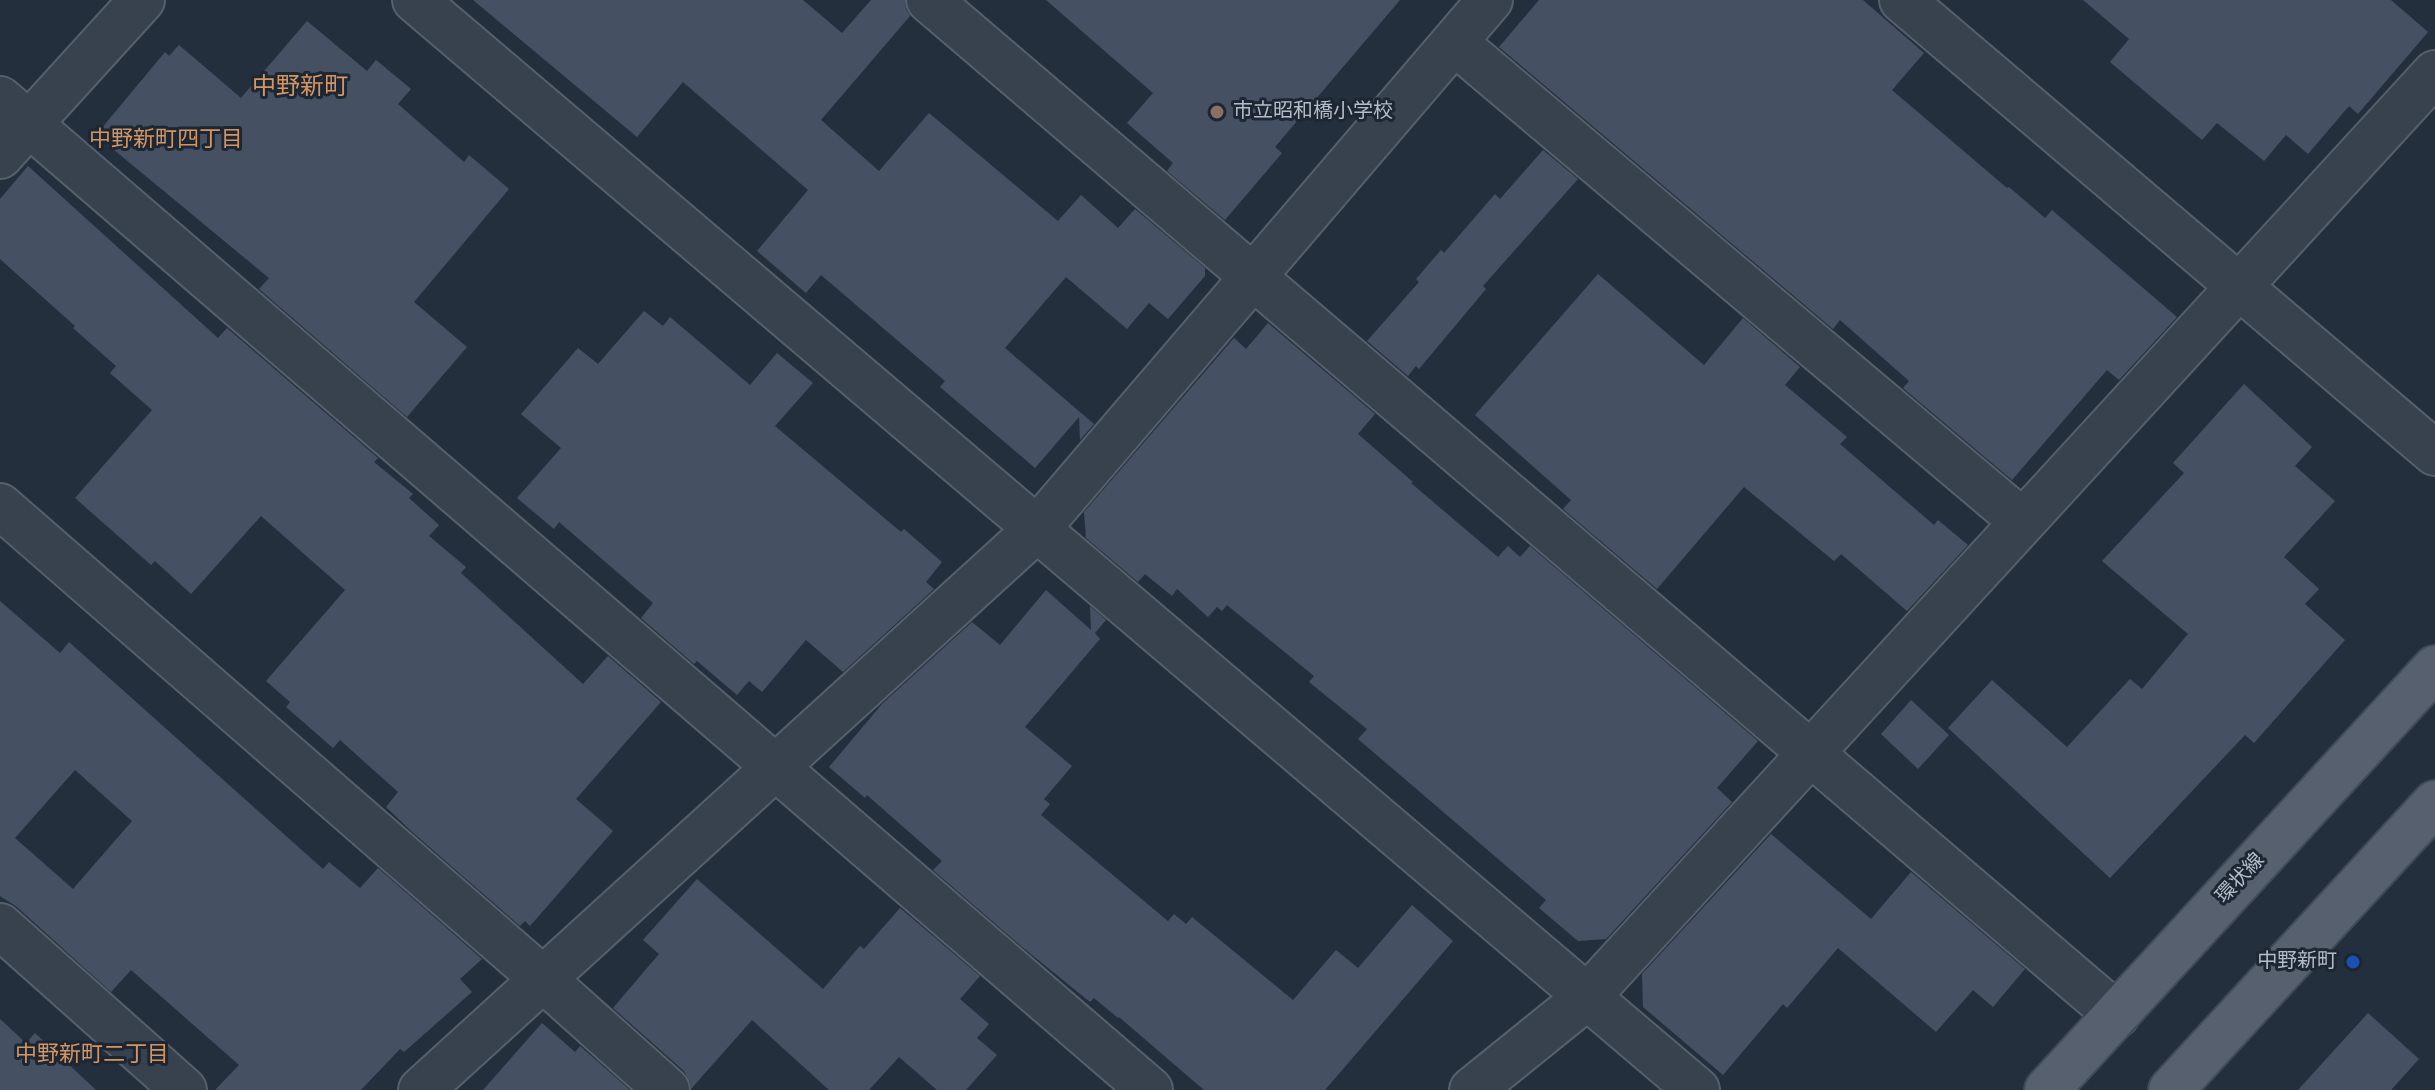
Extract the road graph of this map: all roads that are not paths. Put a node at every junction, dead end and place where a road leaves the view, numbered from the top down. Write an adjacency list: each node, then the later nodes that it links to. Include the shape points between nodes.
1 (142, 0): 8 (street)
2 (415, 0): 15 (street)
3 (929, 0): 10 (street)
4 (1490, 0): 6 (street)
5 (1902, 0): 11 (street)
6 (1454, 42): 10 (street); 14 (street)
7 (2435, 73): 11 (street)
8 (14, 111): 9 (street); 18 (street)
9 (0, 156)
10 (1253, 277): 15 (street); 17 (street)
11 (2239, 286): 12 (street); 14 (street)
12 (2435, 453)
13 (0, 506): 21 (street)
14 (2023, 522): 17 (street)
15 (1037, 529): 18 (street); 22 (street)
16 (2435, 668): 23 (main road, 環状線)
17 (1811, 753): 22 (street); 23 (street)
18 (775, 767): 21 (street); 27 (street)
19 (2435, 803): 31 (main road)
20 (0, 926): 24 (street)
21 (543, 979): 25 (street); 26 (street)
22 (1587, 997): 28 (street); 29 (street)
23 (2117, 1015): 30 (main road, 環状線)
24 (184, 1090)
25 (421, 1090)
26 (667, 1090)
27 (1150, 1090)
28 (1472, 1090)
29 (1697, 1090)
30 (2047, 1090)
31 (2171, 1090)

